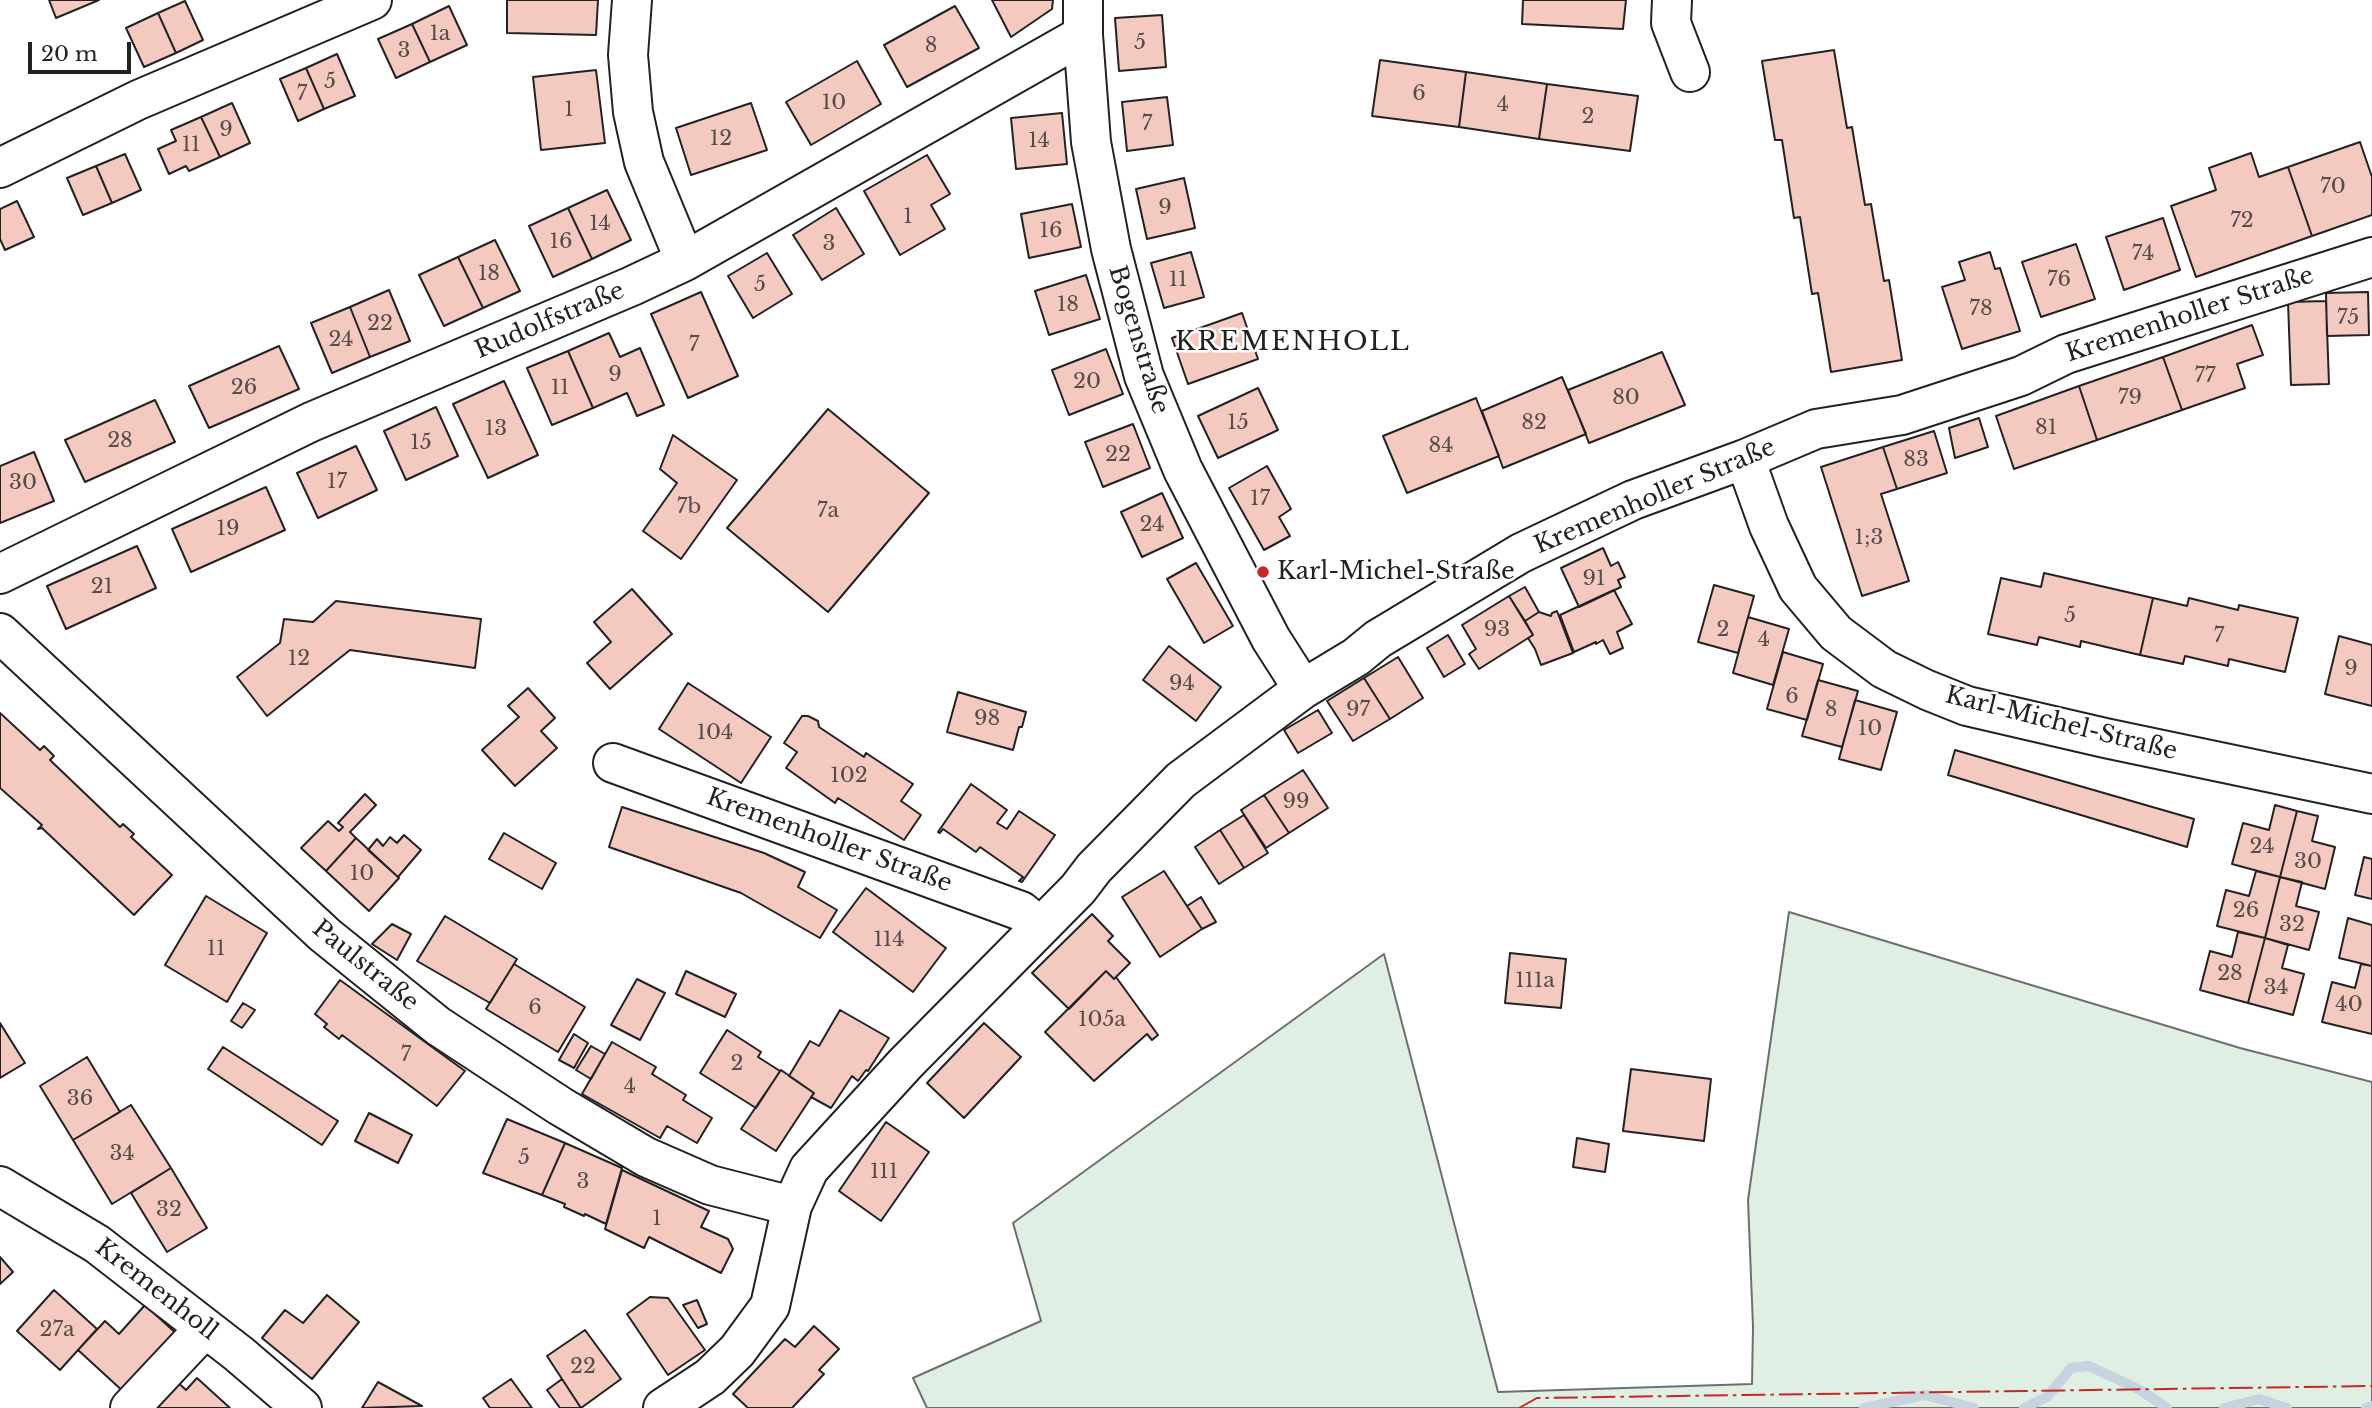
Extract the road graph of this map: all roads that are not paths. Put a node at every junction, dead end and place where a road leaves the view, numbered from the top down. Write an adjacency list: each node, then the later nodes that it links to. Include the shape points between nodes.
1 (372, 0): 6 (street, via 138,100)
2 (632, 0): 8 (street, via 628,55 633,112 644,162)
3 (1672, 0): 5 (street, via 1671,23)
4 (1083, 17): 8 (street, Rudolfstraße); 12 (street, Bogenstraße, via 1091,142 1111,248 1144,376 1183,470 1270,639)
5 (1690, 72)
6 (0, 168)
7 (2372, 257): 9 (street, Kremenholler Straße, via 2066,354 2021,376 1902,415 1816,429)
8 (685, 261): 10 (street, Rudolfstraße, via 312,422)
9 (1745, 459): 12 (street, Kremenholler Straße, via 1633,500 1521,553); 14 (street, Karl-Michel-Straße, via 1798,588 1836,633 1884,668 1967,706)
10 (0, 574)
11 (0, 633): 17 (street, Paulstraße, via 325,935 438,1026 646,1157 710,1185)
12 (1303, 689): 15 (street, Kremenholler Straße, via 1181,780)
13 (613, 763): 15 (street, Kremenholler Straße, via 1021,911)
14 (2372, 794)
15 (1040, 927): 17 (street, Kremenholler Straße, via 809,1169)
16 (0, 1185): 18 (street, Kremenholl, via 97,1244)
17 (792, 1206): 21 (street, via 769,1306 755,1330 710,1377)
18 (205, 1328): 19 (street); 20 (street, Kremenholl)
19 (130, 1408)
20 (302, 1408)
21 (663, 1408)

